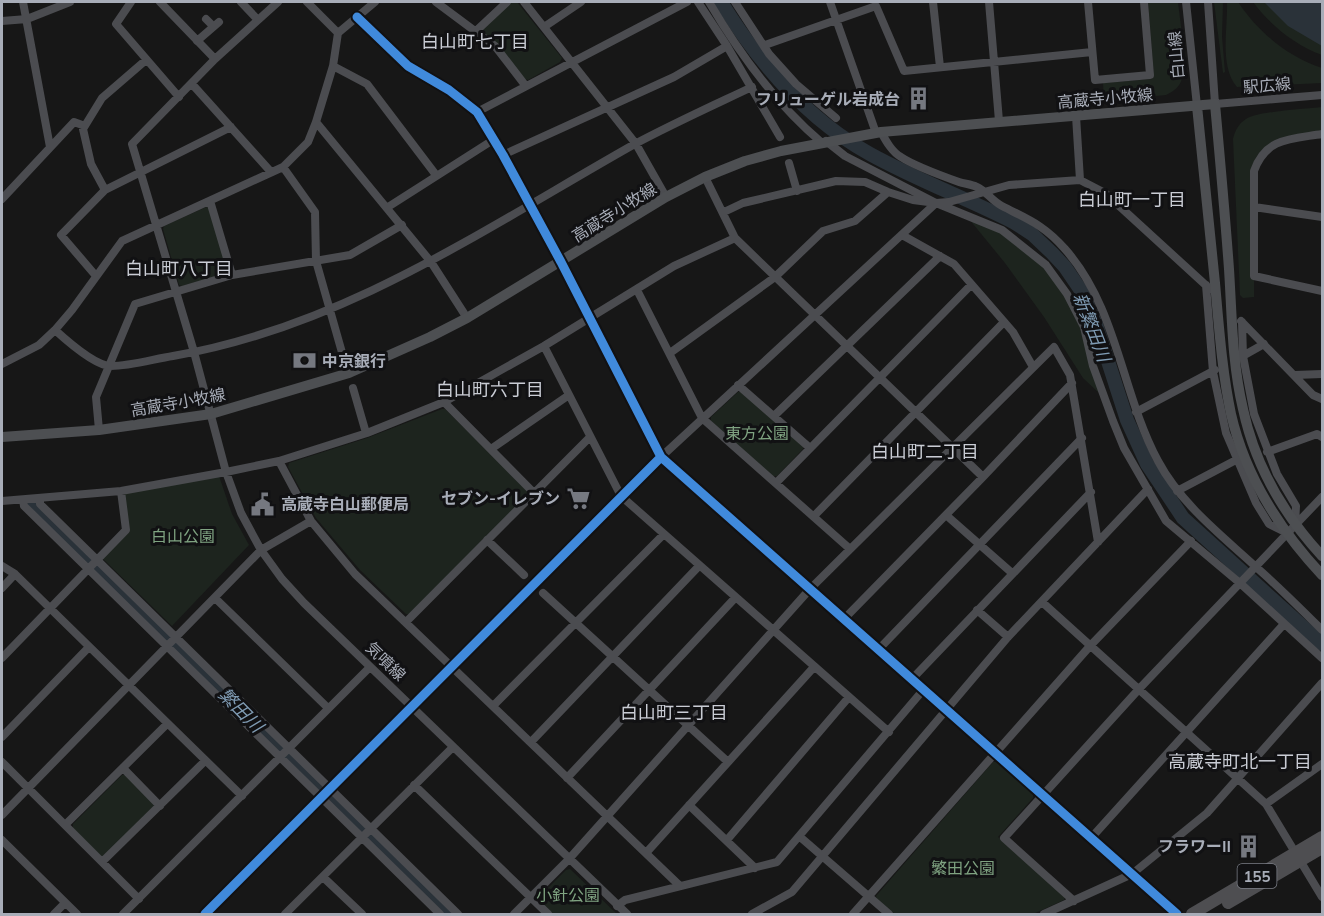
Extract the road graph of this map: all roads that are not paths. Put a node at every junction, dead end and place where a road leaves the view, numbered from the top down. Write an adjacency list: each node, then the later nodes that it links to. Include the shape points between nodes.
1 (23, 2): 26 (street)
2 (70, 2): 26 (street)
3 (131, 2): 39 (street, via 116,24)
4 (160, 2): 34 (street)
5 (241, 2): 28 (street)
6 (279, 2): 28 (street)
7 (307, 2): 33 (street)
8 (375, 2): 25 (street)
9 (436, 2): 32 (street)
10 (507, 2): 32 (street)
11 (524, 2): 31 (street)
12 (581, 2): 31 (street)
13 (687, 2): 24 (street)
14 (698, 2): 36 (street)
15 (709, 2): 63 (street, via 785,110)
16 (735, 2): 35 (street)
17 (830, 2): 29 (street)
18 (933, 2): 43 (street)
19 (989, 2): 41 (street)
20 (1088, 2): 37 (street)
21 (1144, 2): 37 (street, via 1150,75 1095,80)
22 (1186, 2): 50 (street, 白山線)
23 (1208, 2): 49 (street)
24 (672, 5): 40 (street)
25 (357, 17): 33 (street); 52 (street, via 408,66)
26 (27, 19): 30 (street); 65 (street)
27 (206, 20): 34 (street, via 216,24)
28 (258, 20): 38 (street)
29 (836, 20): 35 (street); 43 (street, via 876,6 903,71); 59 (street)
30 (2, 21)
31 (544, 27): 40 (street)
32 (476, 31): 45 (street, via 495,46)
33 (338, 33): 42 (street)
34 (197, 40): 38 (street)
35 (765, 45): 54 (street, via 795,84)
36 (727, 46): 46 (street); 51 (street, via 674,77)
37 (1092, 52): 41 (street)
38 (215, 59): 44 (street)
39 (146, 60): 48 (street); 57 (street, via 102,98)
40 (572, 61): 45 (street); 51 (street)
41 (995, 63): 43 (street); 55 (street)
42 (333, 66): 56 (street); 71 (street, via 367,84)
43 (940, 67)
44 (192, 84): 48 (street); 58 (street)
45 (525, 86): 52 (street)
46 (752, 87): 61 (street); 64 (street)
47 (1323, 95): 49 (street, 駅広線)
48 (179, 97): 69 (street, 気噴線, via 132,144)
49 (1215, 104): 50 (main road, 高蔵寺小牧線); 162 (main road, via 1234,352 1243,411 1263,469)
50 (1197, 106): 53 (main road, 高蔵寺小牧線); 164 (main road, via 1231,415 1253,476)
51 (608, 107): 64 (street); 66 (street)
52 (477, 112): 62 (street)
53 (1076, 116): 55 (main road, 高蔵寺小牧線); 73 (street)
54 (836, 118)
55 (999, 121): 59 (main road, 高蔵寺小牧線)
56 (316, 122): 68 (street, via 308,142); 83 (street)
57 (85, 126): 65 (street, via 74,122); 74 (street, via 91,164)
58 (231, 127): 69 (street); 70 (street)
59 (879, 133): 63 (main road, 高蔵寺小牧線); 77 (street, via 900,157 974,185)
60 (1323, 134): 84 (street, via 1281,141 1269,147 1254,171)
61 (780, 137)
62 (493, 140): 66 (street); 71 (street)
63 (823, 141): 72 (main road, 高蔵寺小牧線, via 745,160); 81 (street)
64 (636, 144): 78 (street); 82 (street)
65 (50, 147): 79 (street)
66 (503, 155): 82 (street)
67 (789, 163): 75 (street)
68 (283, 166): 70 (street); 92 (street, via 315,212)
69 (140, 172): 74 (street); 88 (street, 気噴線)
70 (271, 172): 80 (street)
71 (436, 175): 83 (street)
72 (705, 177): 78 (main road, 高蔵寺小牧線); 85 (street)
73 (1080, 180): 77 (street, via 1009,185); 118 (street, via 1105,193 1208,287)
74 (105, 190): 96 (street, via 61,235)
75 (797, 191): 76 (street, via 836,181 865,182); 85 (street, via 743,203)
76 (888, 192): 81 (street); 97 (street, via 855,220 823,231)
77 (982, 193): 81 (street); 129 (street, via 1041,226 1082,271 1118,347)
78 (666, 197): 94 (main road, 高蔵寺小牧線)
79 (2, 199)
80 (210, 201): 88 (street); 95 (street)
81 (936, 203): 89 (street); 149 (street, via 1002,230 1032,252 1057,279 1084,327 1093,366 1124,448)
82 (530, 205): 93 (street); 94 (street)
83 (388, 207): 87 (street)
84 (1254, 207): 86 (street); 100 (street, via 1254,276)
85 (724, 212): 90 (street)
86 (1323, 217)
87 (402, 225): 92 (street, via 350,255); 93 (street)
88 (156, 226): 96 (street, via 122,241); 101 (street, 気噴線)
89 (902, 235): 91 (street); 103 (street)
90 (735, 237): 97 (street); 99 (street, via 674,266)
91 (940, 256): 98 (street, via 954,264); 110 (street)
92 (316, 261): 95 (street); 102 (street)
93 (431, 262): 102 (street); 104 (street)
94 (561, 262): 104 (main road, 高蔵寺小牧線); 105 (street)
95 (232, 275): 101 (street)
96 (96, 276): 107 (street)
97 (775, 277): 103 (street); 112 (street)
98 (971, 285): 106 (street); 121 (street)
99 (637, 290): 105 (street); 112 (street)
100 (1323, 291)
101 (176, 292): 111 (street, 気噴線); 116 (street, via 135,304)
102 (329, 310): 111 (street, via 260,336); 113 (street)
103 (814, 315): 110 (street); 123 (street)
104 (467, 318): 130 (main road, 高蔵寺小牧線, via 349,373)
105 (590, 318): 109 (street); 143 (street)
106 (1004, 322): 117 (street); 128 (street)
107 (54, 330): 115 (street, via 39,345); 116 (street, via 78,351)
108 (1264, 344): 114 (street); 114 (street, via 1240,320); 120 (street)
109 (544, 345): 125 (street); 127 (street)
110 (847, 346): 121 (street); 131 (street)
111 (194, 352): 116 (street); 130 (street, 気噴線)
112 (670, 353): 132 (street)
113 (343, 356)
114 (1242, 356): 142 (street, via 1254,414)
115 (2, 364)
116 (109, 367): 133 (street, via 96,397)
117 (1033, 367): 122 (street, via 1054,346); 139 (street)
118 (1215, 371): 129 (street); 145 (street, via 1226,433)
119 (1323, 374): 120 (street)
120 (1294, 375): 126 (street, via 1313,395)
121 (879, 377): 128 (street); 140 (street)
122 (1072, 383): 138 (street); 147 (street)
123 (738, 385): 131 (street); 132 (street)
124 (353, 388): 134 (street)
125 (569, 395): 136 (street); 141 (street)
126 (1323, 399)
127 (444, 402): 134 (street); 141 (street)
128 (916, 412): 139 (street); 160 (street)
129 (1136, 412): 151 (street)
130 (211, 414): 133 (main road, 高蔵寺小牧線); 146 (street, 気噴線)
131 (774, 416): 140 (street)
132 (702, 418): 143 (street); 148 (street)
133 (99, 430): 135 (main road, 高蔵寺小牧線)
134 (366, 433): 144 (street)
135 (2, 437)
136 (590, 437): 153 (street); 154 (street)
137 (1323, 437): 142 (street, via 1317,435)
138 (1082, 438): 152 (street); 168 (street)
139 (952, 447): 147 (street); 169 (street)
140 (810, 448): 148 (street)
141 (491, 449): 153 (street)
142 (1267, 452): 162 (street, via 1296,506)
143 (661, 457): 154 (street); 183 (street)
144 (279, 460): 146 (street); 161 (street)
145 (1236, 460): 151 (street); 164 (street, via 1269,524)
146 (226, 472): 150 (street); 170 (street, 気噴線, via 241,513)
147 (983, 477): 159 (street)
148 (776, 483): 160 (street)
149 (1148, 489): 166 (street); 167 (street, via 1166,521)
150 (121, 491): 156 (street); 172 (street, via 126,530)
151 (1177, 491): 175 (street, via 1221,537)
152 (1091, 492): 166 (street); 177 (street)
153 (534, 493): 165 (street)
154 (621, 496): 163 (street); 205 (street)
155 (1323, 497): 162 (street)
156 (40, 499): 157 (street); 172 (street, via 40,504)
157 (23, 500): 158 (street); 176 (street, via 24,506)
158 (2, 501)
159 (946, 515): 168 (street); 190 (street)
160 (814, 516): 169 (street)
161 (311, 521): 170 (street); 191 (street, via 355,574)
162 (1295, 525): 164 (street); 171 (main road)
163 (664, 534): 174 (street); 192 (street)
164 (1287, 534): 175 (street); 180 (main road)
165 (487, 540): 179 (street); 191 (street)
166 (1098, 542): 187 (street)
167 (1191, 542): 181 (street); 199 (street)
168 (979, 544): 177 (street); 201 (street)
169 (850, 549): 183 (street)
170 (261, 550): 185 (street); 206 (street, 気噴線, via 304,603)
171 (1323, 556)
172 (97, 560): 176 (street); 197 (street)
173 (2, 566): 178 (street)
174 (699, 566): 186 (street); 202 (street)
175 (1257, 567): 181 (street); 194 (street)
176 (89, 568): 188 (street); 198 (street)
177 (1012, 573): 189 (street)
178 (15, 574): 182 (street); 188 (street)
179 (524, 575)
180 (1323, 575)
181 (1241, 584): 193 (street); 212 (street)
182 (2, 588)
183 (810, 589): 190 (street); 195 (street)
184 (543, 593): 192 (street)
185 (215, 598): 197 (street); 217 (street)
186 (735, 598): 195 (street); 213 (street)
187 (1042, 602): 196 (street); 199 (street)
188 (50, 608): 200 (street); 203 (street)
189 (977, 610): 196 (street); 208 (street)
190 (844, 619): 201 (street)
191 (406, 622): 205 (street)
192 (576, 622): 202 (street); 215 (street)
193 (1284, 624): 204 (street); 222 (street)
194 (1323, 630)
195 (773, 631): 207 (street); 220 (street)
196 (1008, 637): 218 (street)
197 (176, 638): 198 (street); 226 (street)
198 (168, 646): 210 (street); 228 (street)
199 (1090, 646): 212 (street); 227 (street)
200 (89, 647): 210 (street); 223 (street)
201 (879, 649): 208 (street)
202 (613, 656): 213 (street); 224 (street)
203 (2, 658)
204 (1323, 658)
205 (453, 666): 215 (street); 216 (street)
206 (370, 667): 216 (street, 気噴線); 217 (street)
207 (814, 667): 214 (street); 231 (street)
208 (912, 679): 211 (street)
209 (1323, 683): 235 (street)
210 (129, 686): 219 (street); 237 (street)
211 (924, 689): 218 (street); 221 (street)
212 (1139, 689): 222 (street); 239 (street)
213 (650, 690): 220 (street); 234 (street)
214 (849, 697): 221 (street); 254 (street)
215 (494, 705): 224 (street)
216 (412, 707): 225 (street, 気噴線); 238 (street)
217 (328, 708): 226 (street)
218 (948, 710): 227 (street); 257 (street)
219 (167, 724): 229 (street); 233 (street)
220 (689, 726): 231 (street); 246 (street)
221 (889, 732): 249 (street)
222 (1187, 732): 235 (street); 251 (street)
223 (2, 737)
224 (531, 742): 234 (street)
225 (453, 747): 236 (street); 259 (street, 気噴線)
226 (289, 748): 228 (street); 238 (street)
227 (995, 752): 239 (street); 266 (street)
228 (280, 757): 240 (street); 241 (street)
229 (205, 761): 240 (street); 244 (street)
230 (2, 762): 237 (street)
231 (728, 762): 242 (street)
232 (1323, 764): 243 (street)
233 (123, 768): 244 (street); 247 (street)
234 (567, 778): 246 (street)
235 (1238, 778): 243 (street); 262 (street, via 1207,813)
236 (414, 785): 248 (street); 265 (street)
237 (28, 789): 245 (street); 247 (street)
238 (330, 789): 241 (street); 248 (street)
239 (1043, 794): 251 (street); 269 (street, via 1004,838)
240 (242, 796): 268 (street)
241 (321, 797): 250 (street); 275 (street)
242 (690, 804): 254 (street); 256 (street)
243 (1266, 804): 258 (street)
244 (160, 806): 260 (street)
245 (2, 815)
246 (607, 816): 256 (street); 259 (street)
247 (65, 825): 260 (street)
248 (370, 829): 250 (street); 279 (street)
249 (799, 836): 257 (street); 261 (street, via 777,862)
250 (362, 837): 263 (street); 278 (street)
251 (1092, 837): 262 (street)
252 (1323, 837): 258 (highway, 155)
253 (2, 840): 270 (street)
254 (727, 840): 261 (street)
255 (1323, 848): 258 (highway, 155)
256 (646, 853): 264 (street)
257 (823, 856): 266 (street); 283 (street, via 792,892)
258 (1298, 857): 267 (street); 288 (highway, 155); 289 (highway, 155)
259 (569, 859): 265 (street); 271 (street, 気噴線)
260 (102, 862): 268 (street)
261 (755, 868): 264 (street)
262 (1132, 874): 269 (street); 287 (street)
263 (323, 876): 276 (street); 277 (street)
264 (680, 886): 271 (street, via 625,900)
265 (531, 897): 280 (street); 281 (street)
266 (869, 897): 284 (street); 285 (street)
267 (1323, 897)
268 (139, 898): 274 (street)
269 (1074, 901): 286 (street)
270 (65, 903): 272 (street); 273 (street)
271 (617, 906): 282 (street, 気噴線)
272 (54, 915)
273 (77, 915)
274 (123, 915)
275 (205, 915)
276 (285, 915)
277 (362, 915)
278 (440, 915)
279 (458, 915)
280 (514, 915)
281 (548, 915)
282 (627, 915)
283 (752, 915)
284 (853, 915)
285 (890, 915)
286 (1044, 915)
287 (1177, 915)
288 (1192, 915)
289 (1208, 915)

